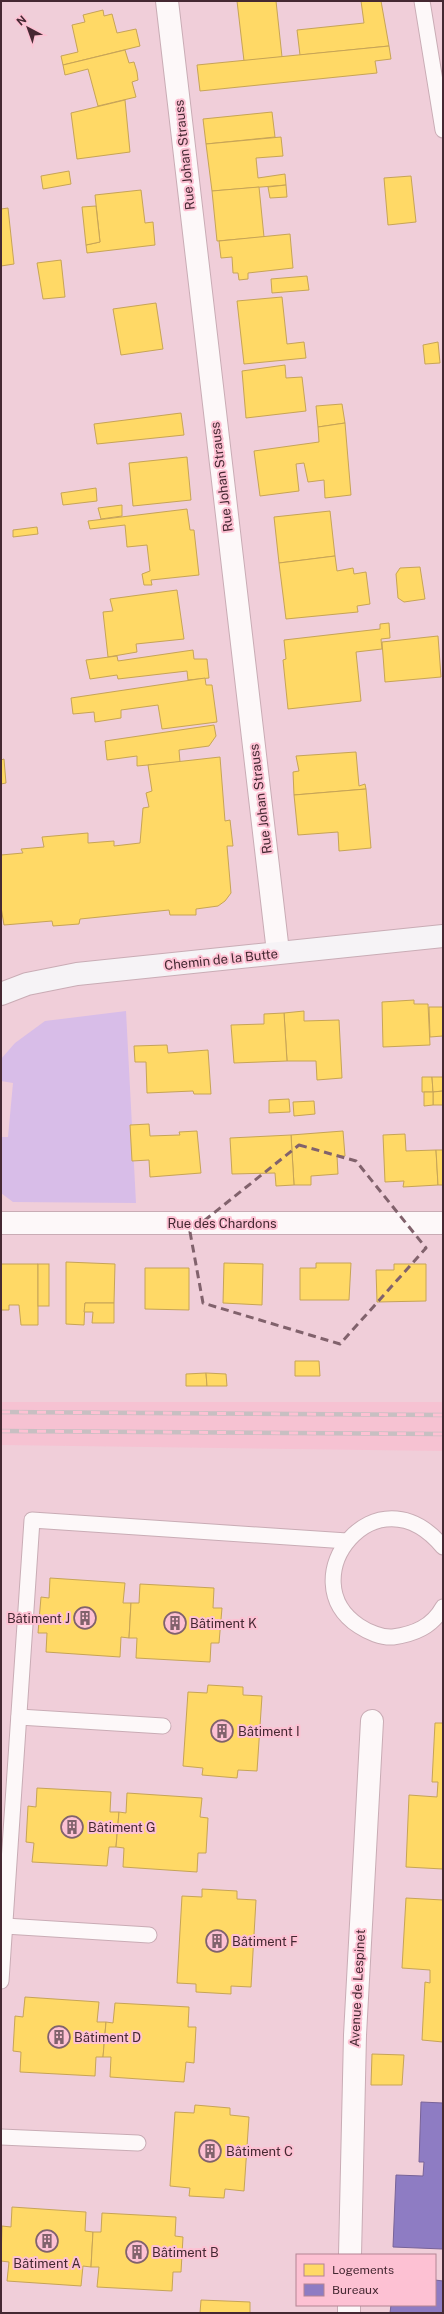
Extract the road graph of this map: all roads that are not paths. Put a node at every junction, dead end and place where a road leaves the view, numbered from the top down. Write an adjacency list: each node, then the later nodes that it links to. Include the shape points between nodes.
1 (167, 1): 5 (street, Rue Johan Strauss)
2 (422, 1): 3 (lane)
3 (443, 130)
4 (443, 936): 5 (street, Chemin de la Butte)
5 (278, 952): 6 (street, Chemin de la Butte, via 77,974 27,984)
6 (1, 994)
7 (1, 1223): 8 (street, Rue des Chardons)
8 (443, 1223)
9 (347, 1541): 10 (lane, via 361,1528 380,1520 399,1519 418,1524 432,1534); 11 (lane, via 336,1558 333,1577 335,1594 342,1610 353,1623 368,1632 391,1637 413,1634 428,1626); 12 (lane, via 32,1520)
10 (443, 1547)
11 (443, 1607)
12 (19, 1717): 14 (lane); 15 (lane)
13 (372, 1721): 20 (street, Avenue de Lespinet, via 355,2035)
14 (163, 1726)
15 (5, 1926): 16 (lane); 17 (lane)
16 (149, 1935)
17 (1, 1981)
18 (1, 2137): 19 (lane)
19 (138, 2143)
20 (350, 2254)

